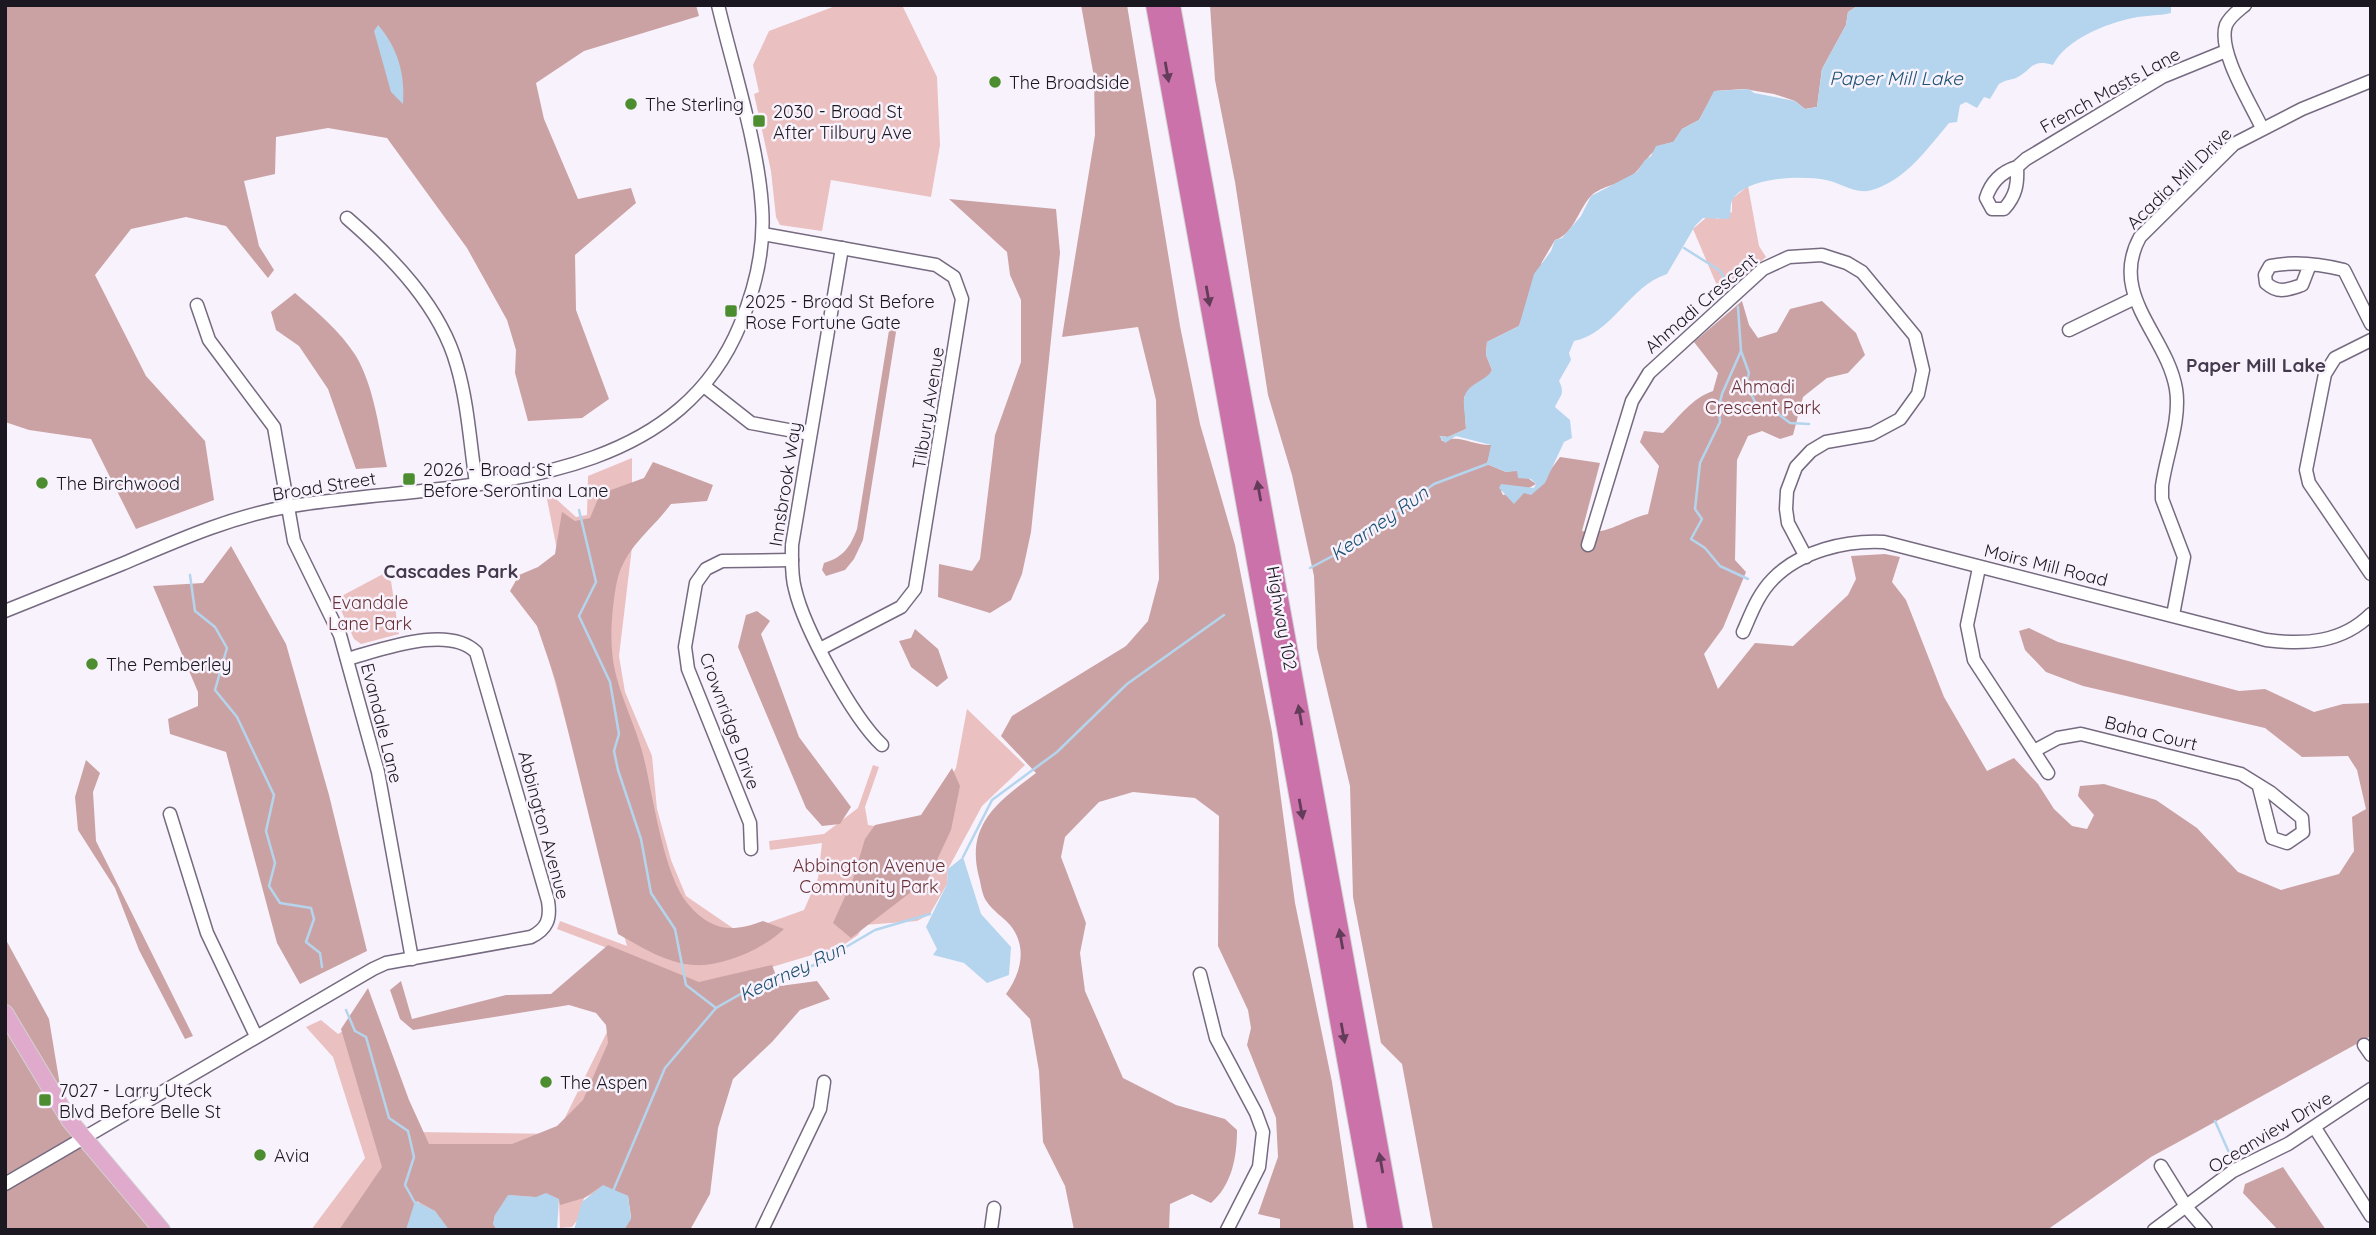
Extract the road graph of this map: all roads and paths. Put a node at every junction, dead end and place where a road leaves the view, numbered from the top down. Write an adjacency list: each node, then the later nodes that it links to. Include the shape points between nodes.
1 (718, 5): 10 (street, Broad Street, via 757,170)
2 (1155, 5): 56 (highway, Highway 102, one-way to 56)
3 (1171, 5): 57 (highway, Highway 102, one-way to 3)
4 (2245, 5): 5 (street, via 2226,26)
5 (2226, 51): 7 (street); 8 (street, French Masts Lane, via 2162,77)
6 (2371, 81): 7 (street, Acadia Mill Drive)
7 (2262, 128): 13 (street, Acadia Mill Drive, via 2234,144 2140,237 2130,267)
8 (2017, 167)
9 (347, 218): 20 (street, via 385,251 426,303 446,339 463,390)
10 (763, 234): 11 (street, Tilbury Avenue); 18 (street, Broad Street, via 745,312)
11 (842, 248): 19 (street, Innsbrook Way); 31 (street, Tilbury Avenue, via 942,268 958,284 962,307 915,589 901,607)
12 (2309, 267): 15 (street, via 2344,270)
13 (2134, 298): 16 (street); 29 (street, Acadia Mill Drive, via 2172,374 2176,392 2162,486 2162,499 2184,557)
14 (197, 304): 21 (street, Evandale Lane, via 209,340 275,427)
15 (2371, 324)
16 (2070, 330)
17 (2371, 340): 26 (street, via 2334,358 2325,374 2306,470 2309,483)
18 (704, 386): 19 (street, via 751,423); 20 (street, Broad Street, via 653,429 605,455 547,472)
19 (810, 434): 24 (street, Innsbrook Way)
20 (476, 483): 21 (street, Broad Street)
21 (288, 506): 27 (street, Broad Street, via 203,530); 32 (street, Evandale Lane, via 294,541 336,625)
22 (1588, 545): 23 (street, Ahmadi Crescent, via 1625,420 1643,382 1664,356 1763,269 1808,254 1829,256 1862,272 1915,336 1923,370 1918,394 1900,419 1872,434 1826,442 1796,467 1786,509 1788,523)
23 (1806, 557): 25 (street, Moirs Mill Road, via 1870,541); 30 (street, Moirs Mill Road, via 1772,580)
24 (792, 560): 31 (street, Innsbrook Way, via 798,599); 38 (street, Crownridge Drive, via 722,561 706,569 696,583 685,647 688,669 750,823)
25 (1979, 568): 29 (street, Moirs Mill Road); 34 (street, via 1968,612 1970,646 1983,677)
26 (2371, 574)
27 (7, 608)
28 (2371, 614): 29 (street, Moirs Mill Road, via 2342,634 2294,643)
29 (2173, 615)
30 (1743, 632)
31 (821, 648): 33 (street, Innsbrook Way, via 852,709)
32 (347, 659): 39 (street, Evandale Lane, via 378,772); 39 (street, Abbington Avenue, via 450,638 477,652 548,901 548,923 531,937)
33 (882, 745)
34 (2034, 751): 35 (street); 36 (street, Baha Court, via 2058,738 2081,734 2225,769)
35 (2049, 773)
36 (2259, 787): 36 (street, Baha Court, via 2272,838 2287,843 2296,839 2303,832 2302,818)
37 (170, 814): 42 (street, via 207,933)
38 (751, 849)
39 (412, 959): 42 (street, Abbington Avenue, via 373,969)
40 (1200, 974): 55 (street, via 1216,1038 1263,1132 1259,1167)
41 (5, 1013): 46 (main road, via 50,1091)
42 (256, 1037): 46 (street, Abbington Avenue)
43 (824, 1082): 53 (street, via 820,1109)
44 (2371, 1089): 45 (street, Oceanview Drive)
45 (2315, 1128): 50 (street, Oceanview Drive, via 2233,1171); 51 (street)
46 (84, 1137): 48 (street, Abbington Avenue); 52 (main road)
47 (2161, 1166): 50 (street)
48 (5, 1184)
49 (994, 1208): 54 (street)
50 (2186, 1209): 58 (street, Oceanview Drive); 59 (street)
51 (2371, 1216)
52 (162, 1230)
53 (762, 1230)
54 (991, 1230)
55 (1227, 1230)
56 (1377, 1230)
57 (1394, 1230)
58 (2154, 1230)
59 (2206, 1230)

